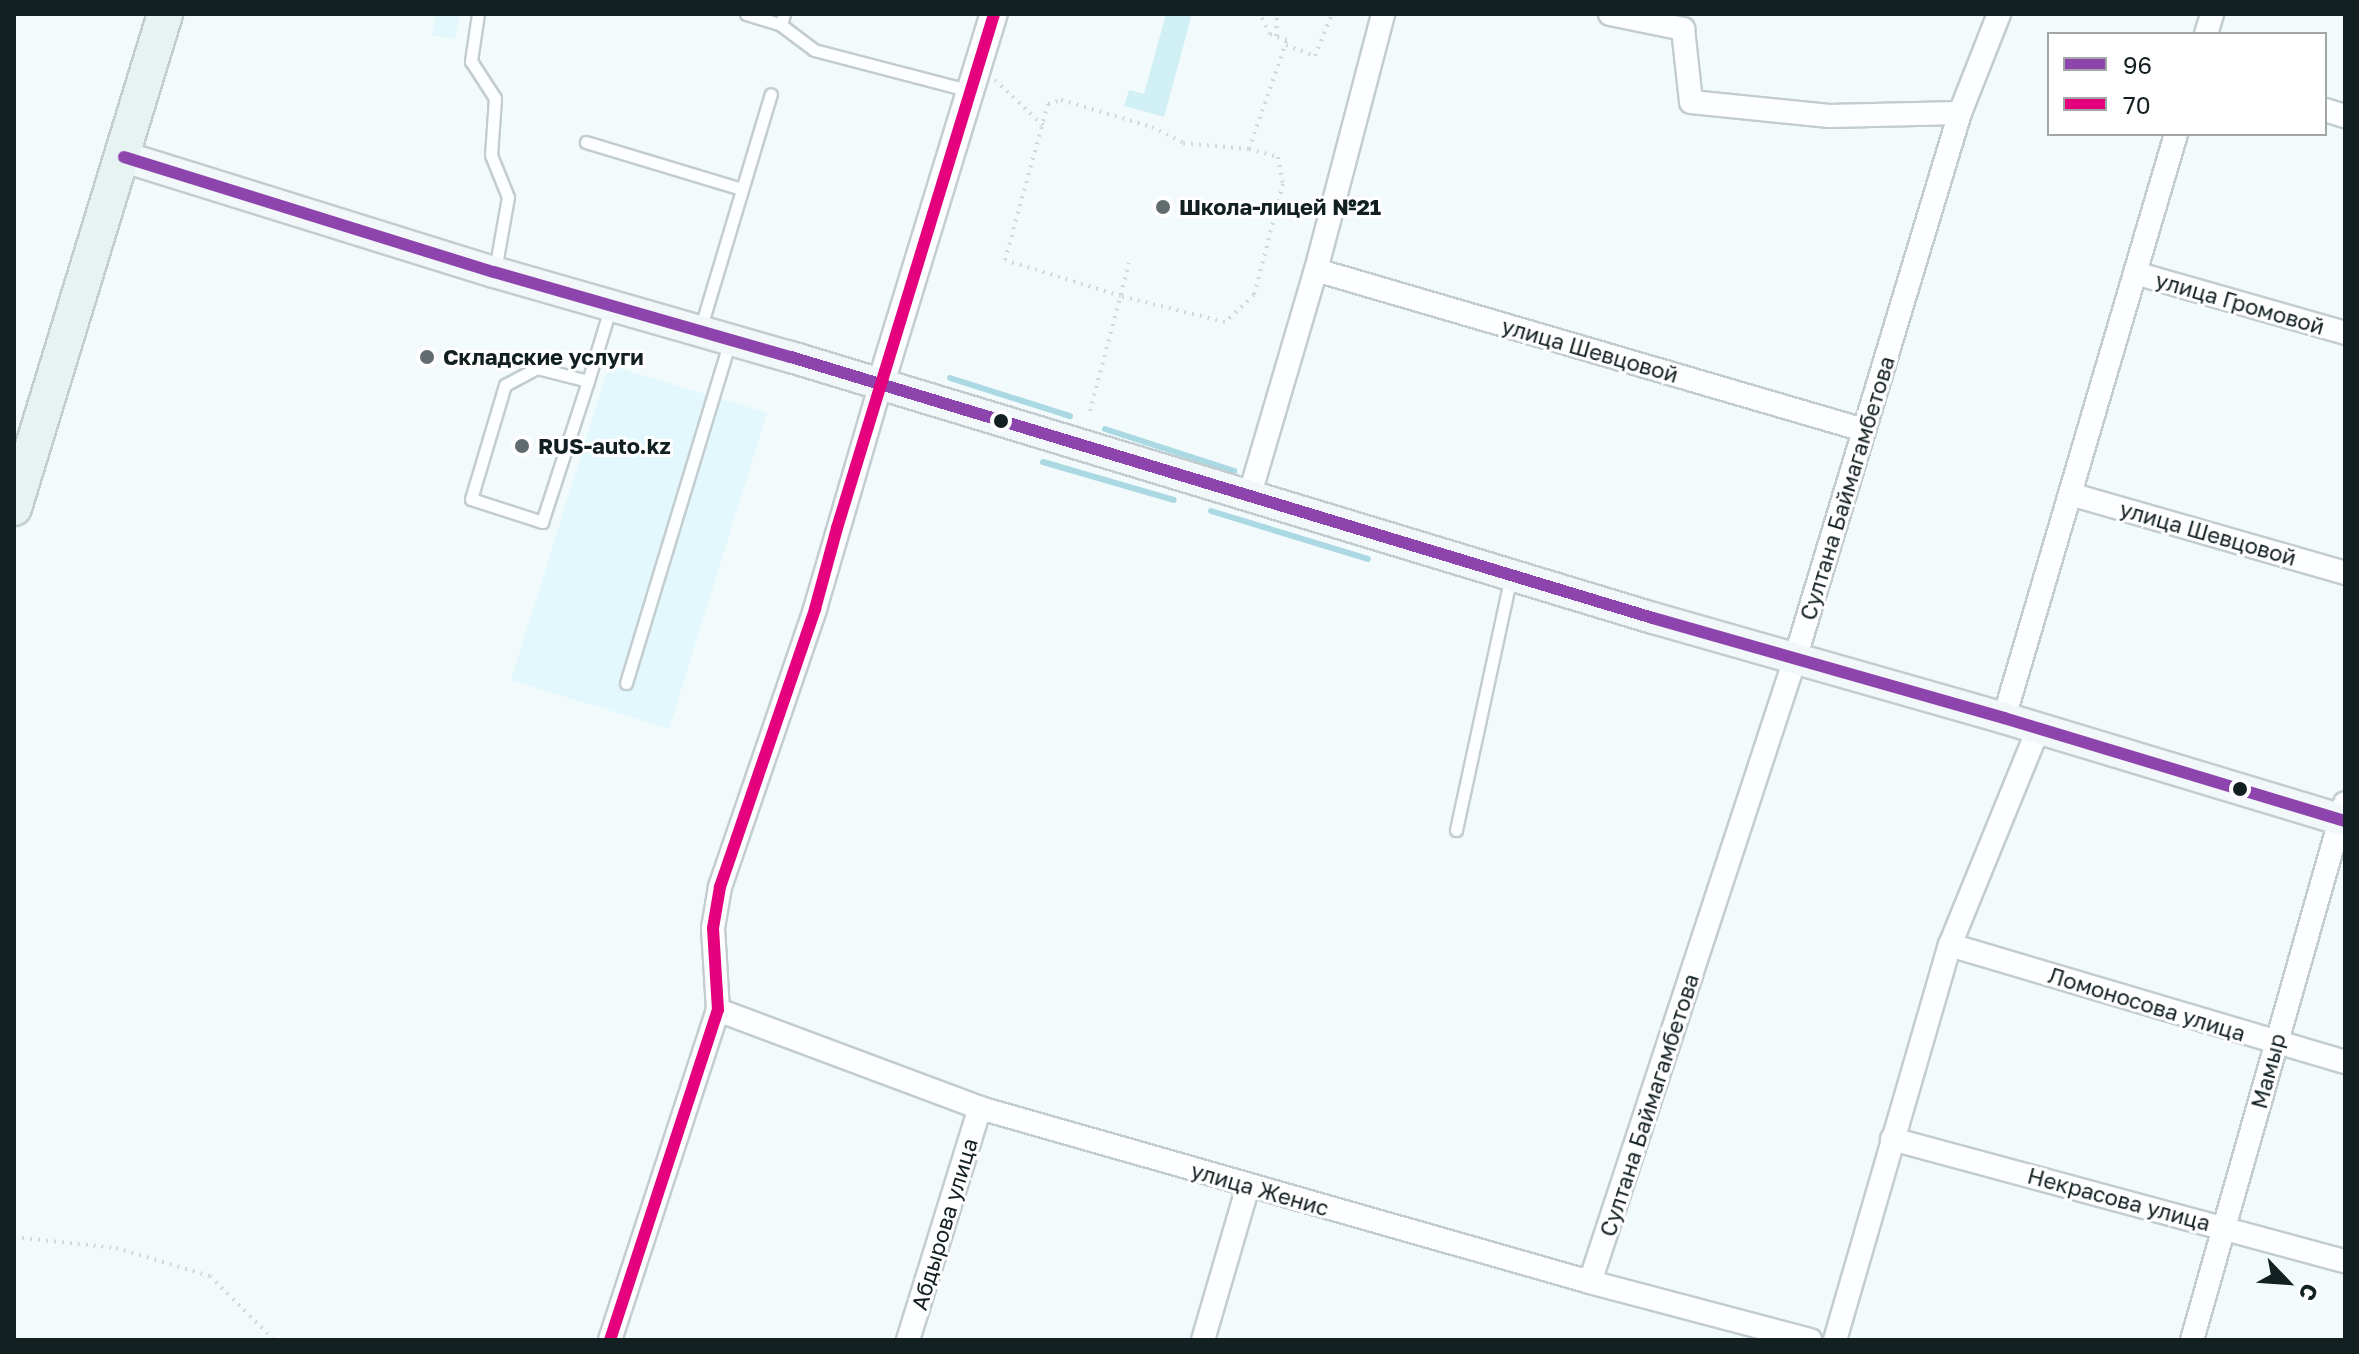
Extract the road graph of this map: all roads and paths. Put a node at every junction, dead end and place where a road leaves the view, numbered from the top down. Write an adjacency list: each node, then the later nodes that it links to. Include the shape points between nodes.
1 (165, 14): 21 (main road)
2 (478, 14): 25 (lane, via 471,61 495,98 491,155 508,197)
3 (746, 14): 11 (lane)
4 (994, 14): 14 (street)
5 (1260, 14): 12 (path)
6 (1277, 14): 12 (path)
7 (1332, 14): 13 (path, via 1315,56)
8 (1383, 14): 24 (street)
9 (1610, 14): 16 (street, via 1683,29 1691,102 1829,116)
10 (1999, 14): 16 (street, Султана Баймагамбетова)
11 (782, 20): 14 (lane, via 814,50)
12 (1276, 36): 13 (path, via 1287,40)
13 (1286, 45): 20 (path)
14 (982, 84): 17 (path); 33 (street)
15 (771, 94): 22 (lane)
16 (1960, 113): 35 (street, Султана Баймагамбетова)
17 (1043, 125): 20 (path, via 1048,104 1061,100 1152,127 1183,143); 27 (path, via 1005,260)
18 (2175, 136): 26 (street)
19 (586, 142): 22 (lane)
20 (1249, 149): 27 (path, via 1278,157 1283,184 1254,295 1225,322)
21 (124, 157): 25 (main road); 38 (main road)
22 (742, 189): 29 (lane)
23 (1129, 263): 27 (path)
24 (1316, 270): 35 (street, улица Шевцовой); 37 (street)
25 (494, 272): 28 (main road)
26 (2135, 273): 30 (street, улица Громовой); 36 (street)
27 (1121, 296): 34 (path)
28 (611, 306): 29 (main road); 32 (lane)
29 (700, 331): 31 (main road)
30 (2345, 333)
31 (730, 340): 33 (main road); 42 (lane)
32 (588, 381): 32 (lane, via 542,522 471,499 505,385 537,368)
33 (880, 386): 37 (main road); 48 (street, via 815,609 720,887 713,928)
34 (1090, 411)
35 (1864, 430): 41 (street, Султана Баймагамбетова)
36 (2070, 494): 39 (street, улица Шевцовой); 43 (street)
37 (1249, 497): 40 (main road)
38 (14, 508)
39 (2345, 573)
40 (1511, 576): 41 (main road); 46 (lane)
41 (1795, 659): 43 (main road); 57 (street, Султана Баймагамбетова)
42 (626, 683)
43 (2004, 718): 44 (main road)
44 (2038, 729): 45 (main road); 47 (street)
45 (2343, 814): 49 (street, Мамыр)
46 (1456, 830)
47 (1950, 945): 49 (street, Ломоносова улица); 52 (street)
48 (718, 1010): 51 (street, улица Женис); 59 (street)
49 (2276, 1043): 50 (street, Ломоносова улица); 54 (street, Мамыр)
50 (2345, 1062)
51 (980, 1108): 53 (street, улица Женис); 60 (street, Абдырова улица)
52 (1892, 1139): 54 (street, Некрасова улица); 63 (street)
53 (1248, 1186): 57 (street, улица Женис); 61 (street)
54 (2226, 1227): 56 (street, Некрасова улица); 64 (street, Мамыр)
55 (14, 1237): 58 (path, via 116,1248 210,1276)
56 (2345, 1261)
57 (1590, 1282): 62 (street, улица Женис)
58 (274, 1340)
59 (610, 1340)
60 (908, 1340)
61 (1203, 1340)
62 (1810, 1340)
63 (1835, 1340)
64 (2192, 1340)

